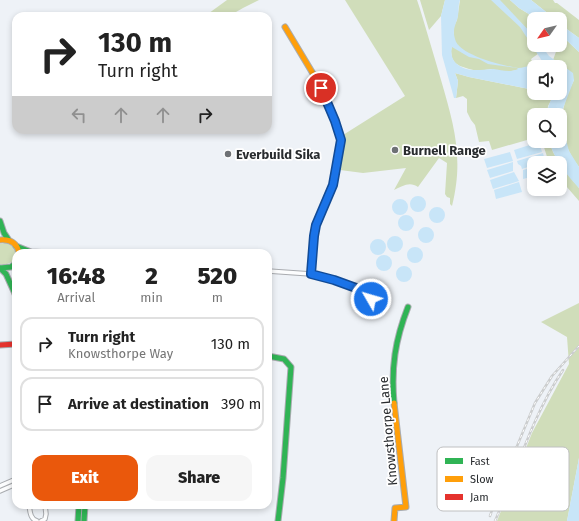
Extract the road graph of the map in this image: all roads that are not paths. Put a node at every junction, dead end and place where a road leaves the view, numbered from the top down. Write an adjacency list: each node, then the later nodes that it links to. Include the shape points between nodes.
1 (285, 27): 11 (main road, via 321,88 341,140 333,185 316,225)
2 (0, 221): 3 (main road)
3 (8, 239): 4 (main road); 5 (main road)
4 (0, 240)
5 (16, 246): 6 (main road); 7 (main road)
6 (18, 249)
7 (22, 249)
8 (12, 266): 9 (main road)
9 (0, 268): 12 (main road)
10 (272, 271): 11 (street)
11 (311, 274): 13 (street, via 356,288)
12 (12, 287)
13 (371, 299)
14 (408, 307): 31 (main road, Knowsthorpe Lane, via 393,363 394,400 406,506 395,508)
15 (12, 344): 16 (main road)
16 (0, 345)
17 (272, 356): 30 (main road, via 286,359 291,368)
18 (12, 481): 19 (street)
19 (0, 486)
20 (12, 486): 21 (street)
21 (0, 491)
22 (30, 509): 26 (street, via 32,517)
23 (45, 509): 27 (street, via 45,519)
24 (80, 509): 28 (main road)
25 (85, 509): 29 (main road)
26 (37, 521)
27 (41, 521)
28 (78, 521)
29 (84, 521)
30 (278, 521)
31 (394, 521)

